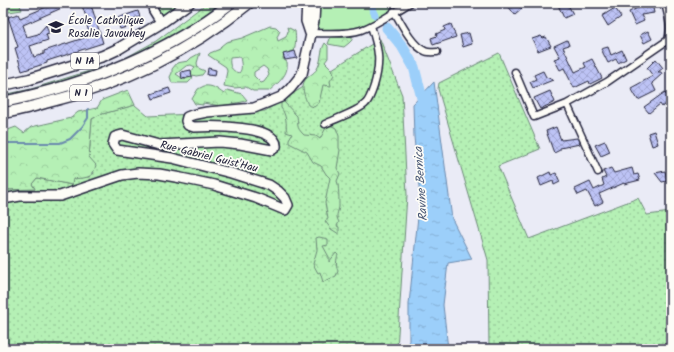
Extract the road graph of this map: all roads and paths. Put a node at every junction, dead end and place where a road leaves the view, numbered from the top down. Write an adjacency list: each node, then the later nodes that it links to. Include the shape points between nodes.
1 (153, 3): 10 (street, via 153,10)
2 (189, 3): 10 (main road, N 1A)
3 (230, 3): 14 (main road, N 1)
4 (250, 3): 14 (main road, N 1, via 190,46)
5 (306, 3): 12 (main road, via 306,21)
6 (315, 3): 12 (main road)
7 (410, 3): 9 (street)
8 (665, 3): 18 (street, via 670,25 668,40 606,82)
9 (394, 11): 11 (street); 13 (street, via 420,49)
10 (160, 22): 16 (main road, N 1A, via 131,42 103,56)
11 (371, 26): 12 (street, via 356,31); 20 (street, via 379,58 379,70 372,93 366,103 355,111)
12 (311, 33): 22 (main road, Rue Gabriel Guist'Hau, via 302,74 281,97 254,108 207,112 187,117 188,125 237,128 267,134 277,143 272,150 220,142 159,145 122,135 115,137 113,144 117,150 172,158 269,185 285,198 288,205 285,210 214,185 166,175 138,173 122,175 60,196 20,196)
13 (437, 52)
14 (154, 58): 17 (main road, N 1, via 54,90); 19 (main road, N 1, via 103,86 71,97)
15 (515, 72): 18 (street, via 534,117)
16 (3, 85)
17 (3, 102)
18 (567, 104): 21 (street)
19 (3, 113)
20 (325, 124)
21 (598, 172)
22 (3, 199)

